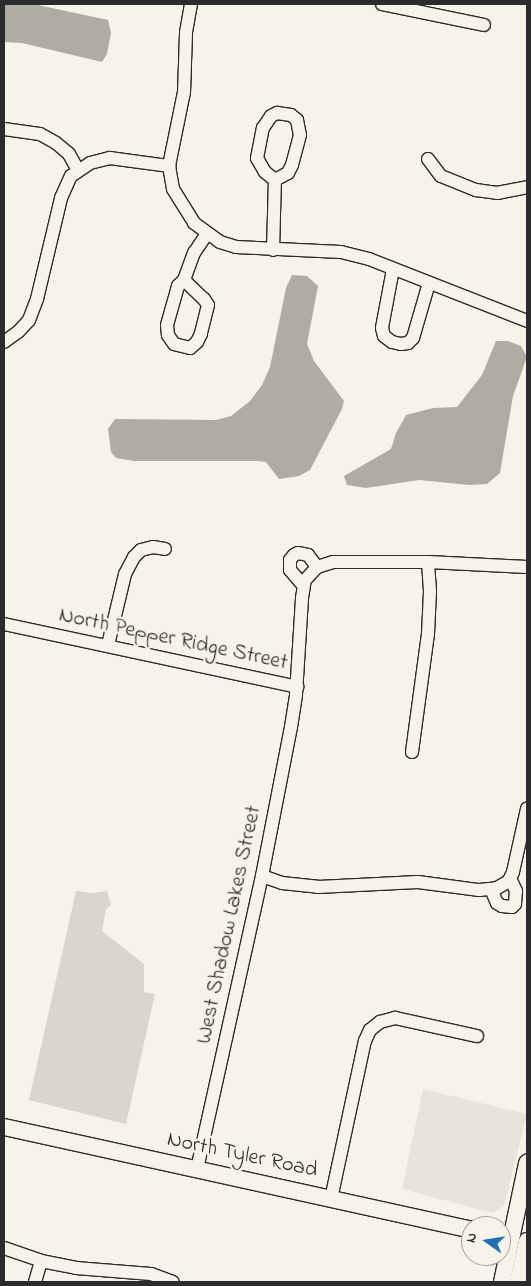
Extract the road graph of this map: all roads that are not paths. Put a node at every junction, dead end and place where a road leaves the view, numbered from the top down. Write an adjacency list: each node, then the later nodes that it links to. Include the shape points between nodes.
1 (190, 4): 6 (street, via 184,92)
2 (382, 4): 3 (street)
3 (484, 25)
4 (4, 129): 7 (street, via 40,134 69,154)
5 (428, 159): 9 (street, via 441,176 476,190 497,193)
6 (169, 166): 7 (street, via 110,158); 10 (street, via 173,189 183,209)
7 (78, 170): 16 (street, via 71,176 61,198 37,299 28,320)
8 (275, 180): 8 (street, via 288,173 300,135 296,120 283,113 266,122 257,152 260,166); 11 (street)
9 (527, 187)
10 (207, 234): 11 (street, via 236,247); 13 (street, via 194,253)
11 (273, 250): 12 (street, via 341,252)
12 (393, 269): 14 (street); 14 (street, via 382,328 384,336 392,342 408,343 413,338)
13 (184, 280): 13 (street, via 173,299 167,330 174,344 190,348 201,334 208,305)
14 (430, 283): 15 (street)
15 (527, 321)
16 (4, 342)
17 (165, 549): 23 (street, via 142,550 134,558 125,574)
18 (428, 562): 19 (street, via 333,562); 20 (street); 25 (street, via 428,634)
19 (317, 567): 21 (street); 21 (street, via 308,555 298,553 290,560 290,570)
20 (527, 567)
21 (303, 585): 24 (street, North Pepper Ridge Street)
22 (4, 624): 23 (street, North Pepper Ridge Street)
23 (108, 645): 24 (street, North Pepper Ridge Street)
24 (296, 687): 27 (street, West Shadow Lakes Street)
25 (412, 752)
26 (527, 809): 28 (street)
27 (262, 876): 29 (street, via 282,883 318,887 418,882); 33 (street, West Shadow Lakes Street)
28 (510, 878): 29 (street, via 503,885); 29 (street, via 516,891 512,907 497,903)
29 (490, 889)
30 (477, 1036): 34 (street, via 395,1018 380,1022 370,1030)
31 (4, 1127): 33 (main road, North Tyler Road)
32 (527, 1162): 36 (main road)
33 (197, 1169): 34 (main road, North Tyler Road)
34 (331, 1198): 35 (main road, North Tyler Road)
35 (461, 1228)
36 (519, 1241): 41 (main road); 42 (main road)
37 (4, 1248): 38 (street)
38 (41, 1261): 39 (street); 40 (street, via 76,1268 151,1274)
39 (35, 1282)
40 (173, 1282)
41 (502, 1282)
42 (518, 1282)

